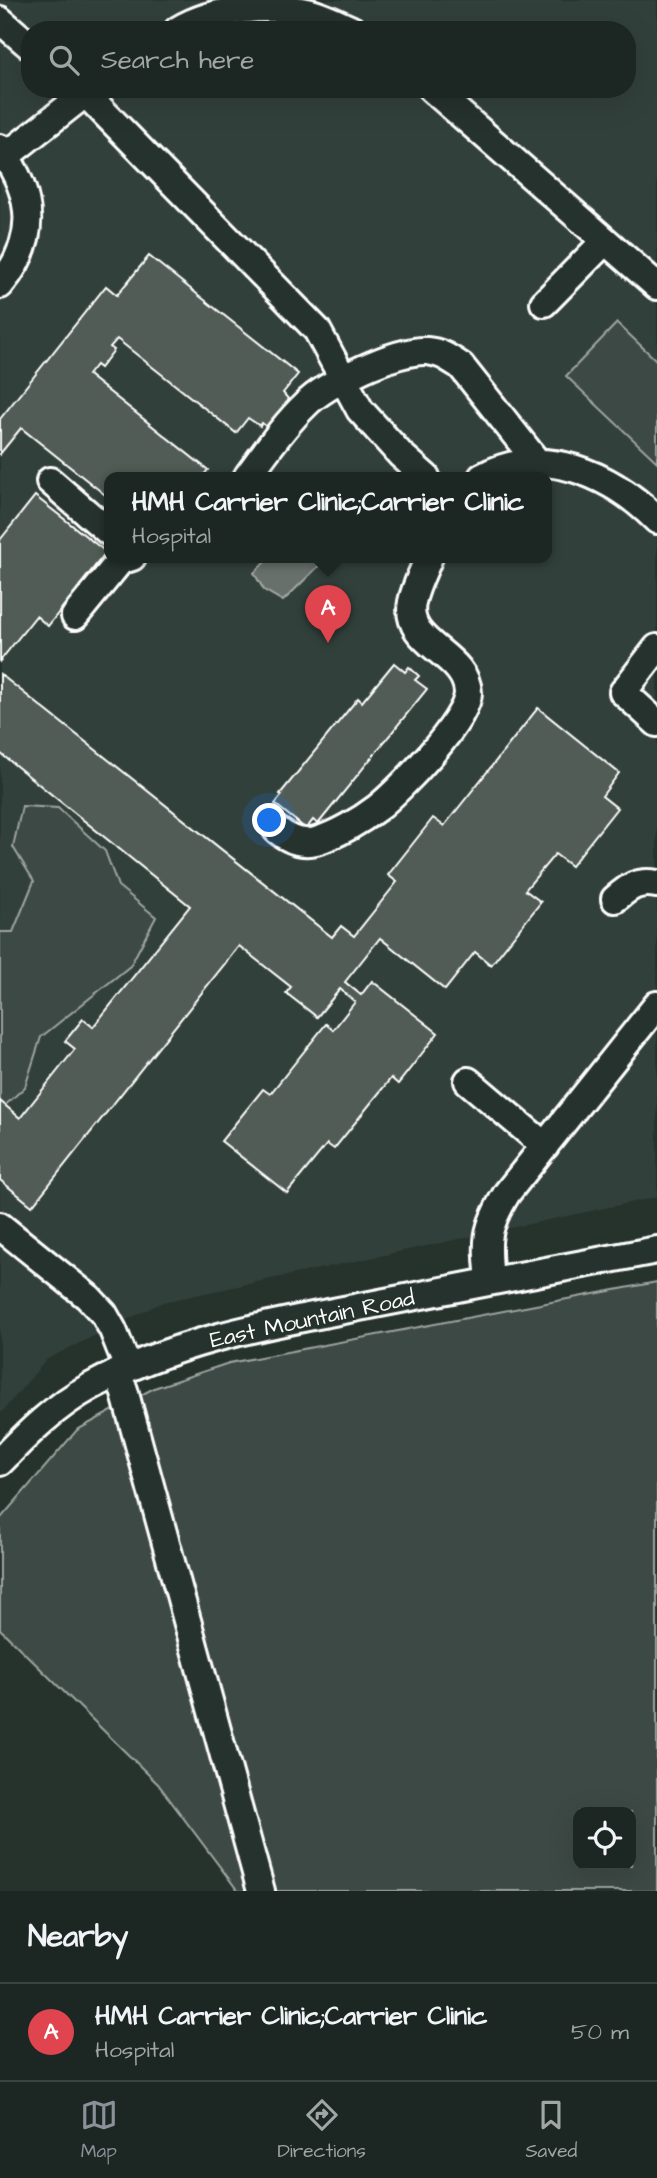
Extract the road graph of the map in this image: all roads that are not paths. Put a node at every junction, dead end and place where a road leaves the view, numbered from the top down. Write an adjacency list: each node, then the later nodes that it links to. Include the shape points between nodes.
1 (0, 20): 4 (street)
2 (201, 21): 3 (street, via 217,15 284,8)
3 (331, 21)
4 (21, 38)
5 (75, 98): 8 (street)
6 (94, 98): 13 (street, via 317,330)
7 (442, 98): 9 (street)
8 (3, 152): 10 (street, via 18,173 27,205 27,227 13,270)
9 (605, 241): 11 (street); 12 (street)
10 (0, 285)
11 (657, 286)
12 (544, 303)
13 (342, 377): 14 (street, via 413,351 445,355 478,385); 15 (street, via 306,404); 16 (street, via 360,410)
14 (537, 462): 17 (street, via 512,464); 19 (street, via 600,478)
15 (251, 472)
16 (420, 472)
17 (494, 472)
18 (50, 481): 20 (street)
19 (657, 520)
20 (104, 528)
21 (118, 563): 23 (street)
22 (427, 563): 26 (street, via 411,605 416,630 459,667 466,679 467,704 445,737 377,808 314,841 289,839)
23 (75, 616)
24 (657, 648): 25 (street, via 623,692)
25 (657, 723)
26 (277, 830)
27 (657, 884): 28 (street, via 645,881)
28 (615, 899)
29 (657, 1005): 31 (street)
30 (468, 1081): 31 (street)
31 (545, 1146): 34 (street, via 507,1193 487,1233)
32 (0, 1226): 35 (street, via 104,1314 113,1330)
33 (657, 1250): 34 (street, East Mountain Road)
34 (491, 1281): 35 (street, East Mountain Road, via 243,1331 185,1346)
35 (122, 1371): 36 (street, East Mountain Road, via 54,1410); 37 (street)
36 (0, 1462)
37 (261, 1891)

